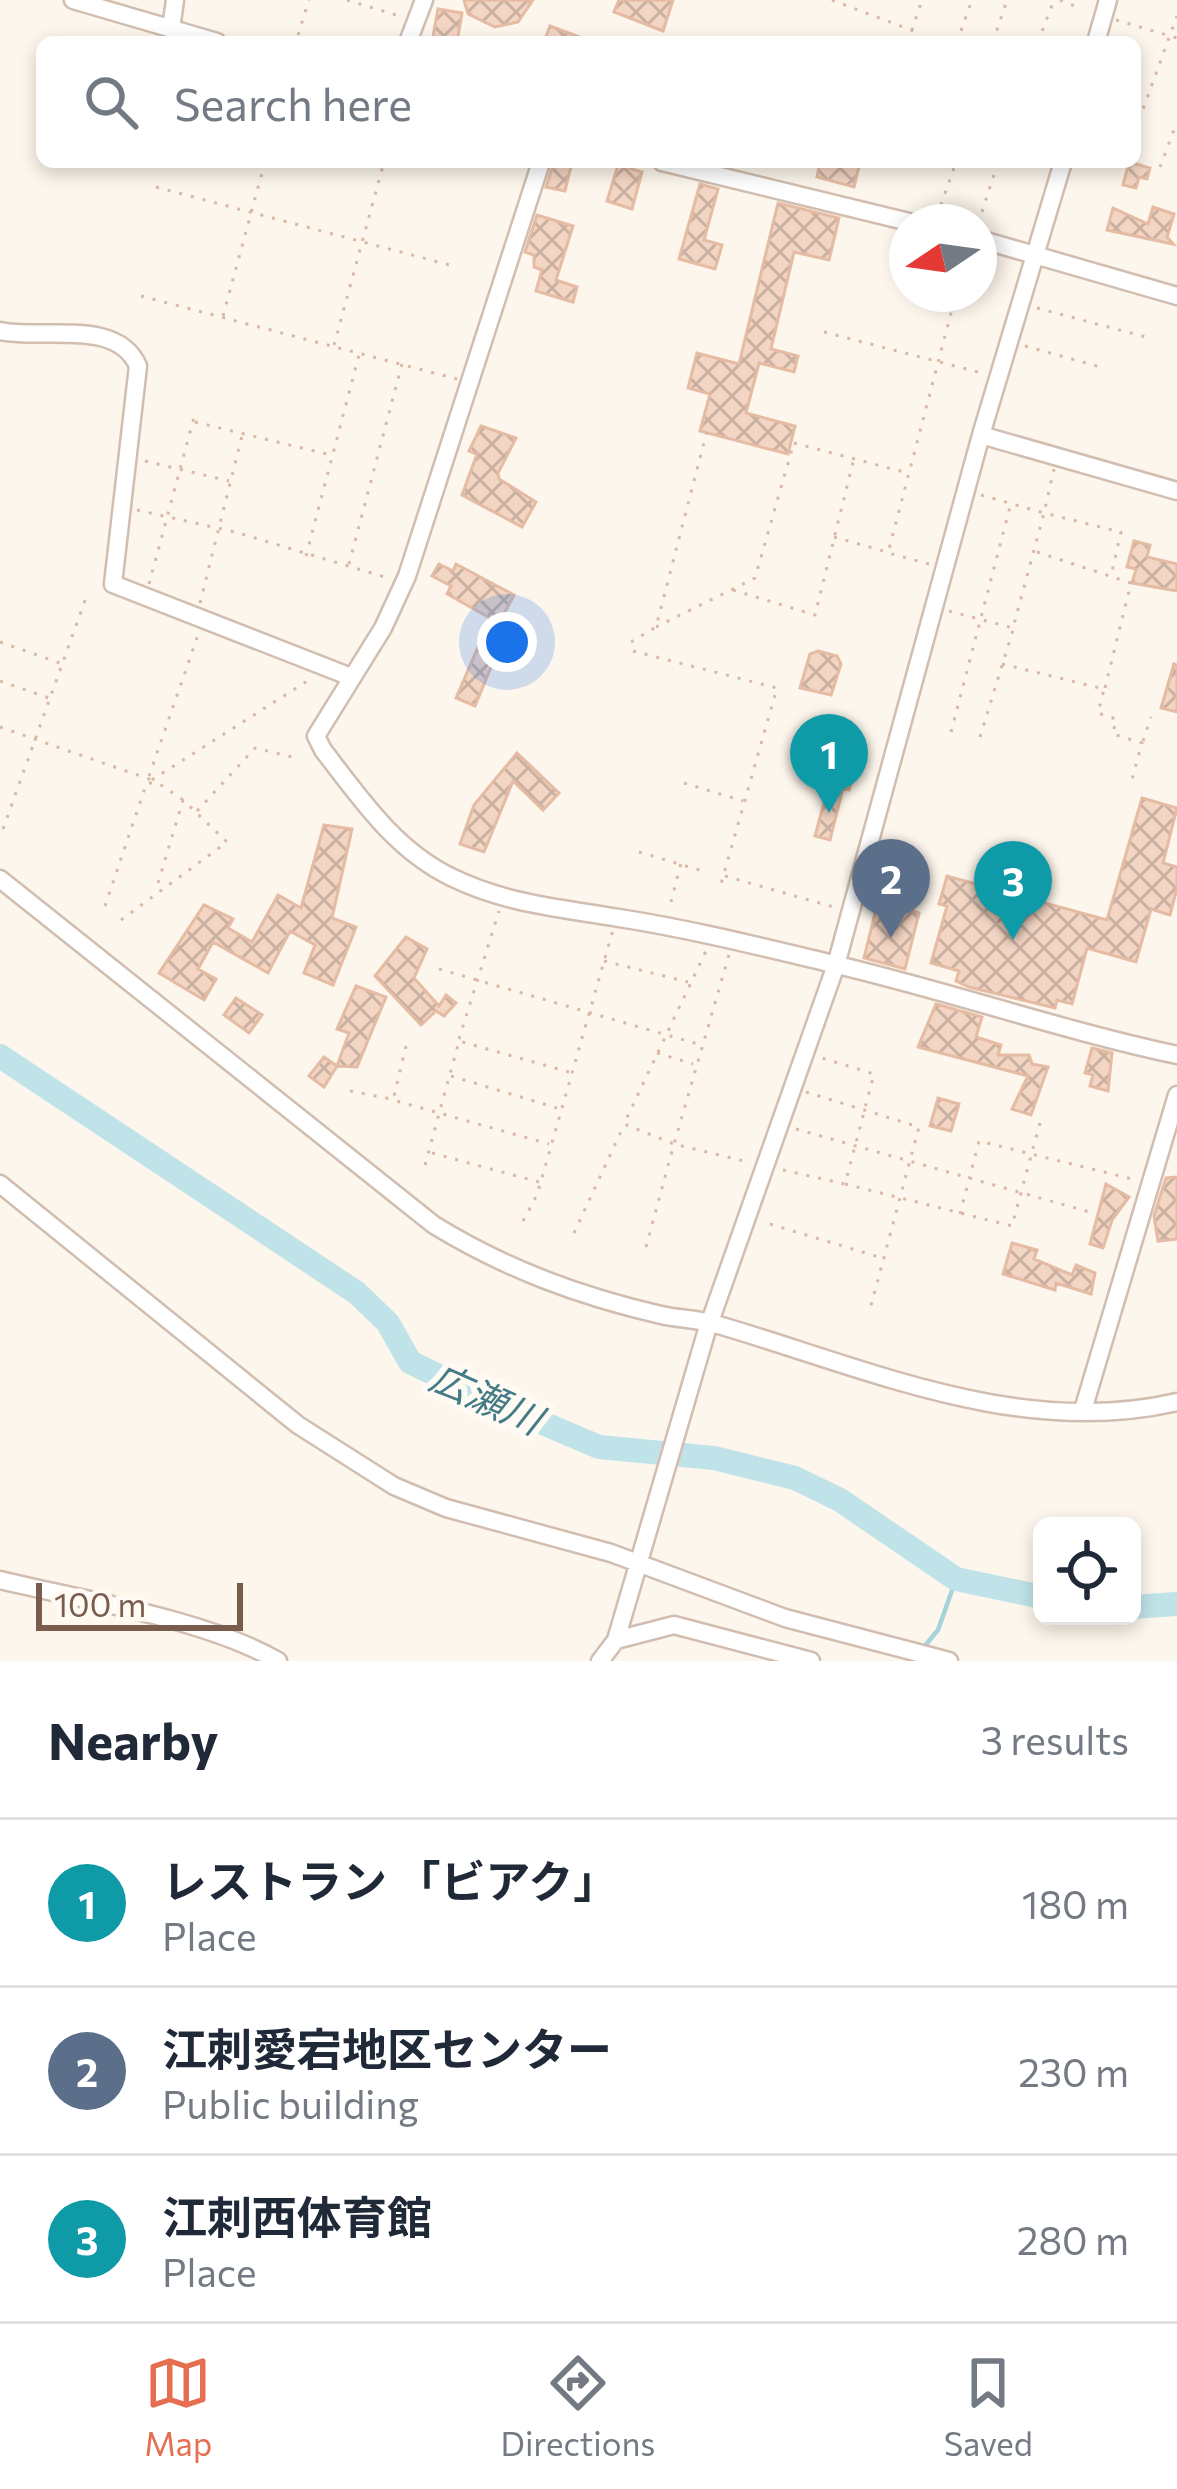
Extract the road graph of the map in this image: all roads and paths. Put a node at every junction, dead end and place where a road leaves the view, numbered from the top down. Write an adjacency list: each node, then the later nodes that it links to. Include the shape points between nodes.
1 (73, 0): 15 (street)
2 (175, 0): 15 (street)
3 (309, 0): 17 (path)
4 (347, 0): 14 (path)
5 (424, 0): 19 (street)
6 (832, 0): 16 (path)
7 (922, 0): 20 (path)
8 (972, 0): 21 (path)
9 (1007, 0): 22 (path)
10 (1057, 0): 11 (path); 23 (path)
11 (1082, 8)
12 (1106, 8): 24 (path)
13 (1177, 16): 24 (path)
14 (410, 19)
15 (171, 29): 18 (street)
16 (916, 32)
17 (298, 35)
18 (196, 36)
19 (411, 36)
20 (910, 36)
21 (959, 36)
22 (995, 36)
23 (1042, 36)
24 (1170, 36): 25 (path); 26 (path)
25 (1177, 38)
26 (1141, 115)
27 (1177, 122): 28 (path)
28 (1160, 167)
29 (263, 168): 47 (path)
30 (382, 168): 52 (path)
31 (539, 168): 97 (street, via 432,511 383,628)
32 (687, 168): 39 (street)
33 (954, 168): 37 (path)
34 (996, 168): 38 (path)
35 (1061, 168): 41 (street)
36 (156, 187): 42 (path)
37 (942, 204)
38 (985, 204)
39 (889, 217)
40 (997, 243): 41 (street)
41 (1038, 253): 44 (street); 51 (street)
42 (457, 267)
43 (141, 296): 52 (path)
44 (1177, 296)
45 (1038, 308): 50 (path)
46 (951, 312): 78 (path, via 888,553)
47 (223, 317)
48 (0, 331): 97 (street, via 110,336 138,366 113,584)
49 (824, 332): 56 (path)
50 (1146, 337)
51 (1009, 342): 55 (path); 61 (street)
52 (334, 347): 53 (path)
53 (360, 354): 57 (path); 77 (path)
54 (402, 363): 79 (path)
55 (1104, 368)
56 (978, 372)
57 (465, 381)
58 (196, 410): 59 (path)
59 (194, 421): 64 (path); 84 (path)
60 (708, 427): 88 (path)
61 (981, 434): 69 (street); 130 (street)
62 (242, 436): 68 (path)
63 (1058, 452): 73 (path)
64 (335, 456)
65 (854, 458): 67 (path); 82 (path, via 814,615); 88 (path, via 793,446 755,578)
66 (138, 459): 68 (path)
67 (910, 473)
68 (231, 482): 86 (path)
69 (1177, 491)
70 (973, 493): 71 (path)
71 (1011, 503): 73 (path); 87 (path)
72 (131, 509): 81 (path)
73 (1044, 513): 75 (path); 80 (path, via 1121,532)
74 (833, 537): 76 (path)
75 (1034, 550): 80 (path); 89 (path)
76 (895, 554)
77 (306, 556)
78 (929, 564)
79 (348, 566)
80 (1111, 576): 99 (path, via 1131,583)
81 (396, 580)
82 (733, 590)
83 (87, 595): 94 (path)
84 (145, 597)
85 (942, 609): 87 (path)
86 (197, 611)
87 (982, 620): 89 (path); 103 (path)
88 (656, 627): 92 (path)
89 (1013, 628): 95 (path)
90 (200, 631): 108 (path)
91 (0, 642): 94 (path)
92 (631, 642)
93 (633, 650): 111 (path, via 777,688)
94 (62, 664): 100 (path)
95 (1002, 664): 99 (path); 104 (path)
96 (314, 677): 108 (path)
97 (351, 677): 121 (street, via 316,736 323,750 405,847 448,876)
98 (0, 681): 100 (path)
99 (1104, 689): 105 (path, via 1098,713 1116,719 1113,734)
100 (49, 698): 113 (path)
101 (1151, 717): 105 (path)
102 (0, 727): 108 (path)
103 (951, 732)
104 (980, 737)
105 (1142, 743): 107 (path)
106 (292, 758): 112 (path, via 255,748)
107 (1132, 779)
108 (148, 781): 110 (path); 123 (path)
109 (684, 783): 111 (path)
110 (183, 800): 120 (path); 120 (path, via 226,842)
111 (745, 801): 117 (path)
112 (197, 811)
113 (3, 829)
114 (639, 852): 115 (path)
115 (681, 863): 116 (path); 122 (path)
116 (706, 872)
117 (723, 876): 119 (path); 124 (path)
118 (0, 879): 176 (street, via 434,1225 558,1288)
119 (721, 884)
120 (156, 890): 126 (path)
121 (503, 897): 125 (street); 132 (path)
122 (671, 902)
123 (105, 906)
124 (842, 909)
125 (619, 918): 127 (street); 129 (path)
126 (122, 920)
127 (713, 938): 128 (street); 133 (path)
128 (734, 943): 130 (street); 137 (path)
129 (601, 960): 133 (path); 134 (path)
130 (836, 965): 140 (street); 176 (street)
131 (440, 969): 132 (path)
132 (477, 982): 134 (path); 136 (path)
133 (690, 982): 135 (path)
134 (586, 1014): 135 (path); 143 (path)
135 (665, 1035): 137 (path); 139 (path)
136 (459, 1041): 143 (path); 144 (path)
137 (700, 1044): 142 (path)
138 (406, 1046): 148 (path)
139 (657, 1053): 142 (path); 153 (path)
140 (1177, 1054)
141 (814, 1055): 150 (path, via 874,1074)
142 (694, 1065): 155 (path)
143 (571, 1072): 149 (path)
144 (449, 1076): 149 (path); 151 (path)
145 (350, 1091): 148 (path)
146 (805, 1091): 150 (path)
147 (1177, 1095): 178 (street)
148 (393, 1100): 151 (path)
149 (560, 1109): 156 (path)
150 (864, 1111): 157 (path); 160 (path, via 919,1126)
151 (439, 1113): 156 (path); 158 (path)
152 (1041, 1119): 169 (path, via 1012,1226)
153 (624, 1124): 155 (path); 172 (path)
154 (795, 1129): 157 (path)
155 (674, 1144): 159 (path); 173 (path)
156 (550, 1145): 164 (path)
157 (854, 1147): 160 (path); 166 (path)
158 (429, 1152): 161 (path); 164 (path)
159 (749, 1162)
160 (909, 1164): 167 (path); 168 (path)
161 (425, 1165)
162 (783, 1169): 166 (path)
163 (1138, 1181): 169 (path, via 980,1141)
164 (540, 1182): 170 (path)
165 (0, 1184): 179 (street, via 279,1411 362,1468 446,1508)
166 (845, 1184): 167 (path)
167 (899, 1201): 169 (path); 174 (path)
168 (1093, 1213)
169 (959, 1214)
170 (524, 1221)
171 (770, 1224): 174 (path)
172 (574, 1233)
173 (646, 1247)
174 (884, 1259): 175 (path)
175 (869, 1313)
176 (708, 1328): 178 (street, via 891,1382); 179 (street)
177 (1177, 1402): 178 (street)
178 (1083, 1411)
179 (640, 1566): 181 (street); 185 (street, via 785,1618)
180 (0, 1580): 182 (street, via 140,1613)
181 (616, 1640): 183 (street); 184 (street, via 674,1625)
182 (278, 1661)
183 (601, 1661)
184 (811, 1661)
185 (949, 1661)

